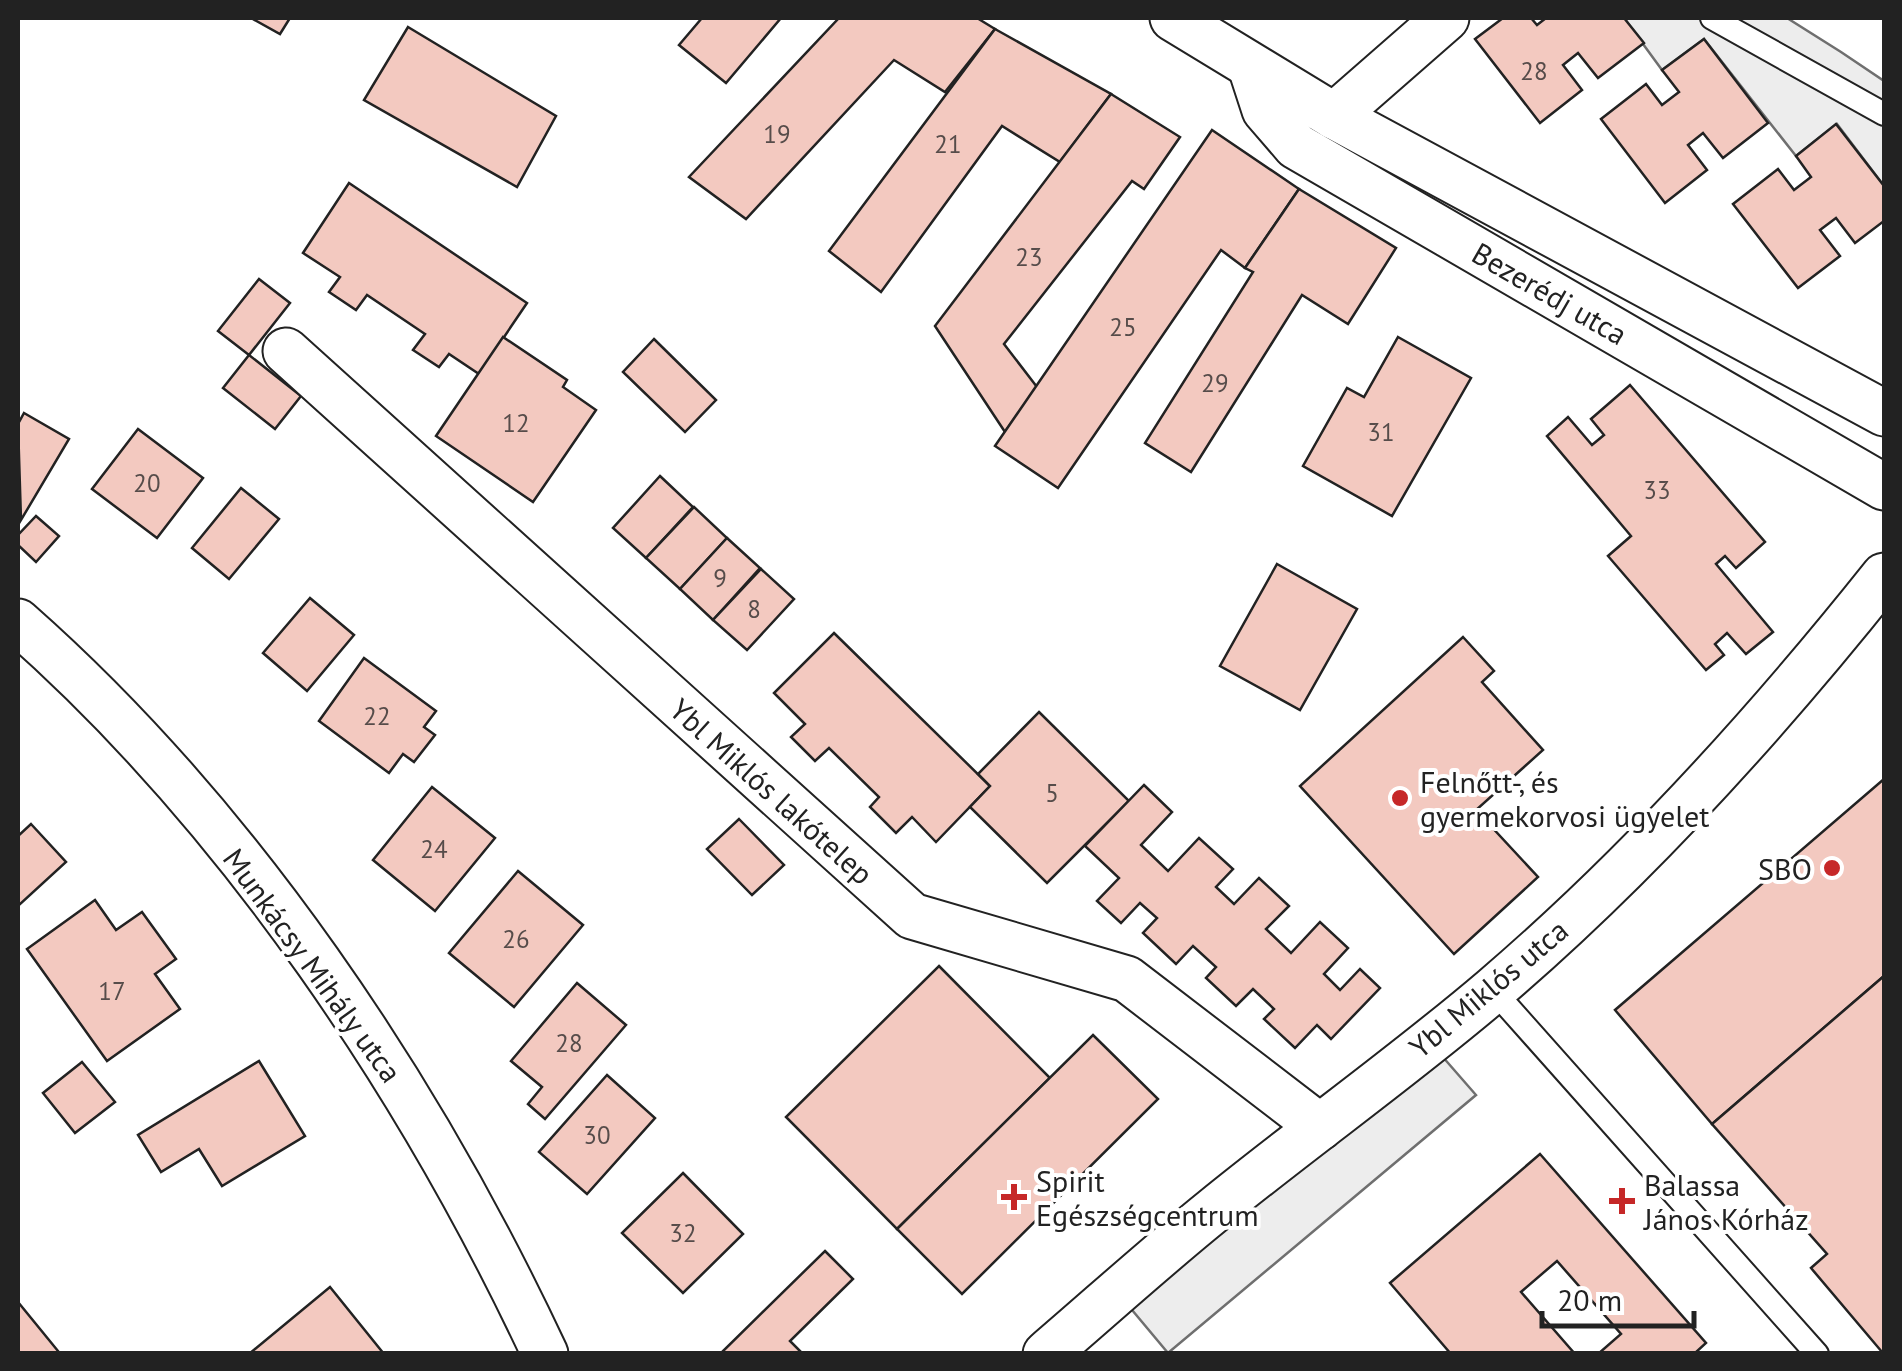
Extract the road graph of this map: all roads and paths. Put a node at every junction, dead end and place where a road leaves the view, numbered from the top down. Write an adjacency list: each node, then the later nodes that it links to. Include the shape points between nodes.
1 (1173, 18): 4 (street, Bezerédj utca)
2 (1446, 18): 6 (street)
3 (1712, 18): 5 (lane)
4 (1251, 67): 6 (street, Bezerédj utca); 9 (street, Bezerédj utca, via 1265,110 1296,146)
5 (1884, 114)
6 (1334, 116): 8 (street, Bezerédj utca)
7 (286, 351): 13 (street, Ybl Miklós lakótelep, via 912,916 1127,979)
8 (1884, 413)
9 (1884, 487)
10 (1884, 576): 12 (street, Ybl Miklós utca, via 1797,685 1640,854)
11 (18, 622): 14 (street, Munkácsy Mihály utca, via 137,740 238,856 371,1040 507,1273)
12 (1493, 990): 13 (street, Ybl Miklós utca); 16 (lane)
13 (1320, 1128): 15 (street, Ybl Miklós utca)
14 (545, 1354)
15 (1046, 1354)
16 (1817, 1354)

